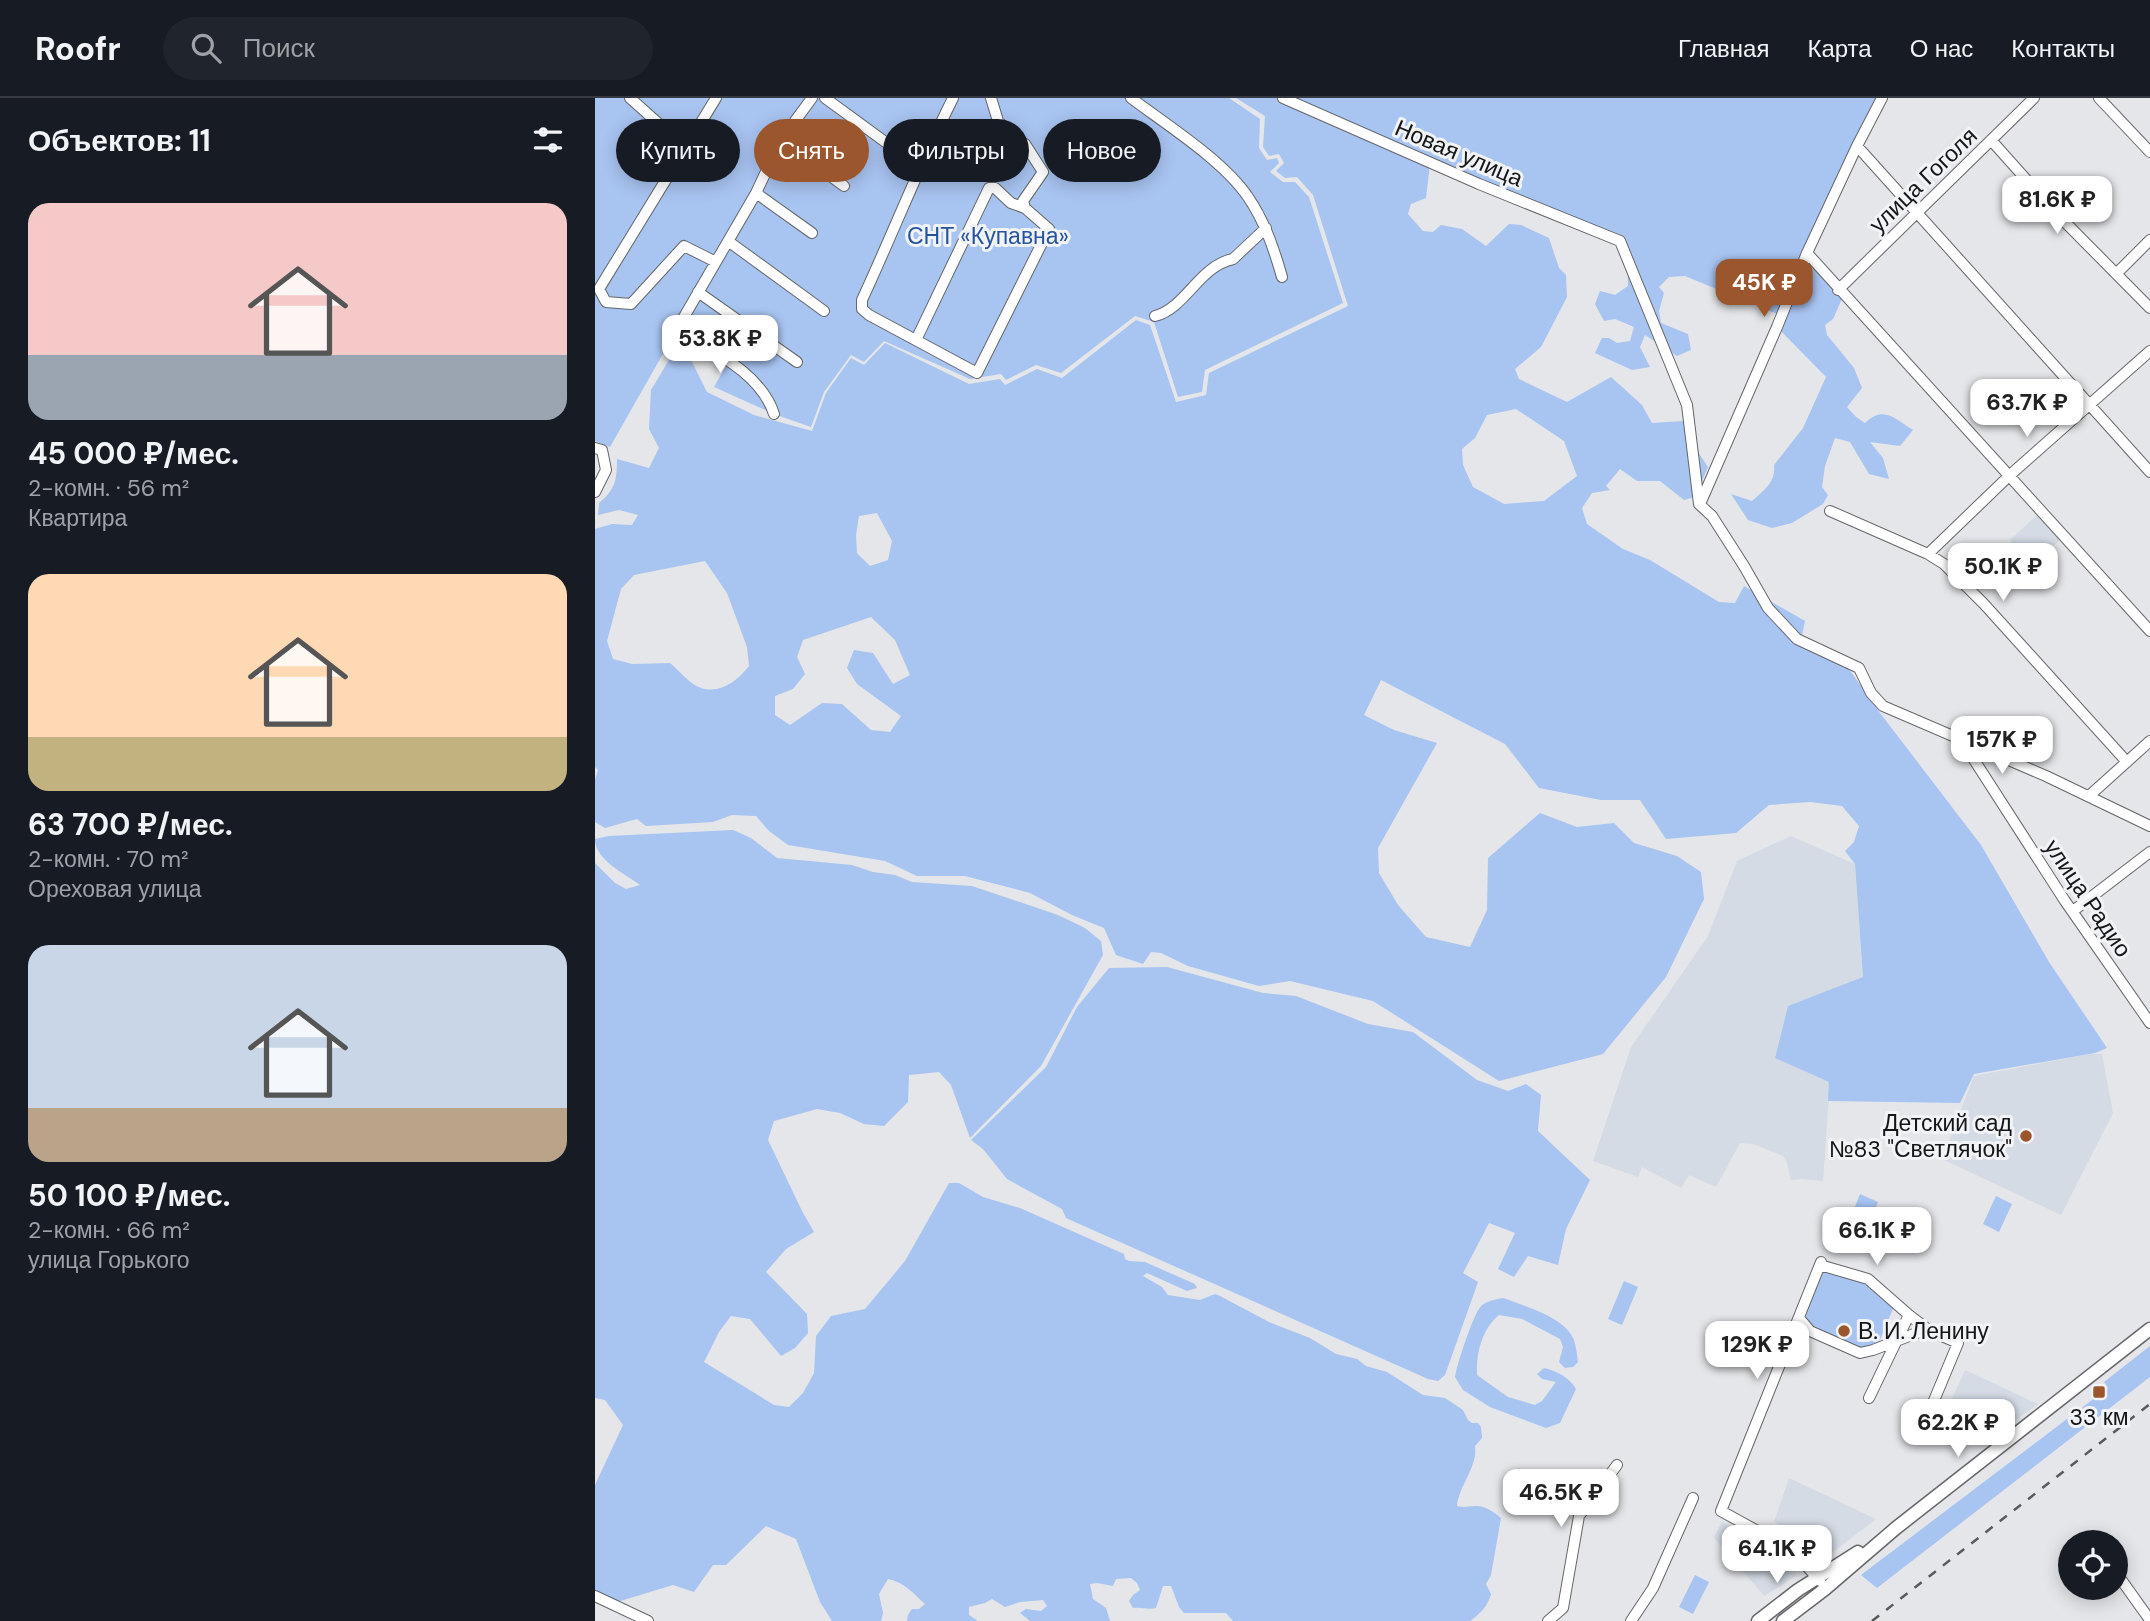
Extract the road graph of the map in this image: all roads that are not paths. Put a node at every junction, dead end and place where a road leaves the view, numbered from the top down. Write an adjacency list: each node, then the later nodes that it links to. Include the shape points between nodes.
1 (631, 98): 12 (street)
2 (716, 98): 13 (street)
3 (812, 98): 14 (street)
4 (825, 98): 15 (street)
5 (953, 98): 39 (street, via 861,304 865,312)
6 (991, 98): 24 (street, via 998,121 1025,144 1043,172 1023,201)
7 (1131, 98): 26 (street, via 1220,166 1247,195)
8 (1283, 98): 48 (street, Новая улица, via 1621,240 1687,405)
9 (1882, 98): 17 (street)
10 (2034, 98): 16 (street, улица Гоголя)
11 (2099, 98): 18 (street)
12 (654, 119)
13 (703, 119)
14 (796, 119)
15 (883, 140)
16 (1991, 140): 25 (street, улица Гоголя); 32 (street)
17 (1857, 146): 25 (street); 30 (street)
18 (2150, 152)
19 (665, 182): 31 (street, via 599,289 606,302 631,304 684,246 713,261)
20 (761, 182): 23 (street)
21 (839, 182): 22 (street)
22 (844, 186)
23 (756, 193): 27 (street); 29 (street)
24 (1025, 208): 39 (street, via 1015,206 995,188 986,191); 39 (street, via 1049,229 977,373)
25 (1916, 214): 34 (street, улица Гоголя); 42 (street)
26 (1266, 228): 33 (street); 38 (street, via 1233,260 1201,277 1173,307)
27 (812, 233)
28 (2150, 240): 32 (street)
29 (728, 241): 31 (street); 37 (street)
30 (1807, 253): 34 (street); 48 (street)
31 (718, 258): 35 (street)
32 (2117, 273): 36 (street)
33 (1282, 278)
34 (1838, 290): 46 (street)
35 (698, 292): 41 (street); 43 (street, via 677,329 751,377)
36 (2150, 308)
37 (824, 311)
38 (1155, 316)
39 (916, 340)
40 (2150, 351): 42 (street)
41 (797, 362)
42 (2089, 404): 45 (street); 46 (street)
43 (774, 415)
44 (595, 448): 47 (street, via 602,450 605,470)
45 (2150, 472)
46 (2010, 475): 50 (street); 51 (street)
47 (595, 492)
48 (1699, 504): 52 (street, via 1712,516 1768,608 1797,639 1859,668 1883,706)
49 (1830, 511): 50 (street)
50 (1929, 554): 54 (street, via 1966,585)
51 (2150, 631)
52 (1959, 738): 55 (street); 58 (street, улица Радио)
53 (2150, 741): 54 (street)
54 (2127, 762): 55 (street)
55 (2089, 796): 56 (street)
56 (2150, 825)
57 (2150, 852): 58 (street)
58 (2073, 911): 59 (street, улица Радио)
59 (2150, 1023)
60 (1909, 1315): 61 (street, via 1868,1279 1821,1264); 62 (street); 64 (street)
61 (1798, 1318): 64 (street, via 1810,1331 1860,1353); 69 (street, via 1721,1510 1792,1550)
62 (1927, 1329): 64 (street); 66 (street, via 1958,1343)
63 (2150, 1329): 69 (main road)
64 (1896, 1341): 65 (street)
65 (1869, 1398)
66 (1930, 1410)
67 (1617, 1465): 74 (street, via 1579,1516 1563,1608)
68 (1693, 1498): 75 (street, via 1653,1588)
69 (1821, 1583): 76 (main road); 77 (main road)
70 (2128, 1589): 72 (street)
71 (595, 1596): 73 (street)
72 (2150, 1620)
73 (648, 1621)
74 (1548, 1621)
75 (1631, 1621)
76 (1758, 1621)
77 (1783, 1621)

